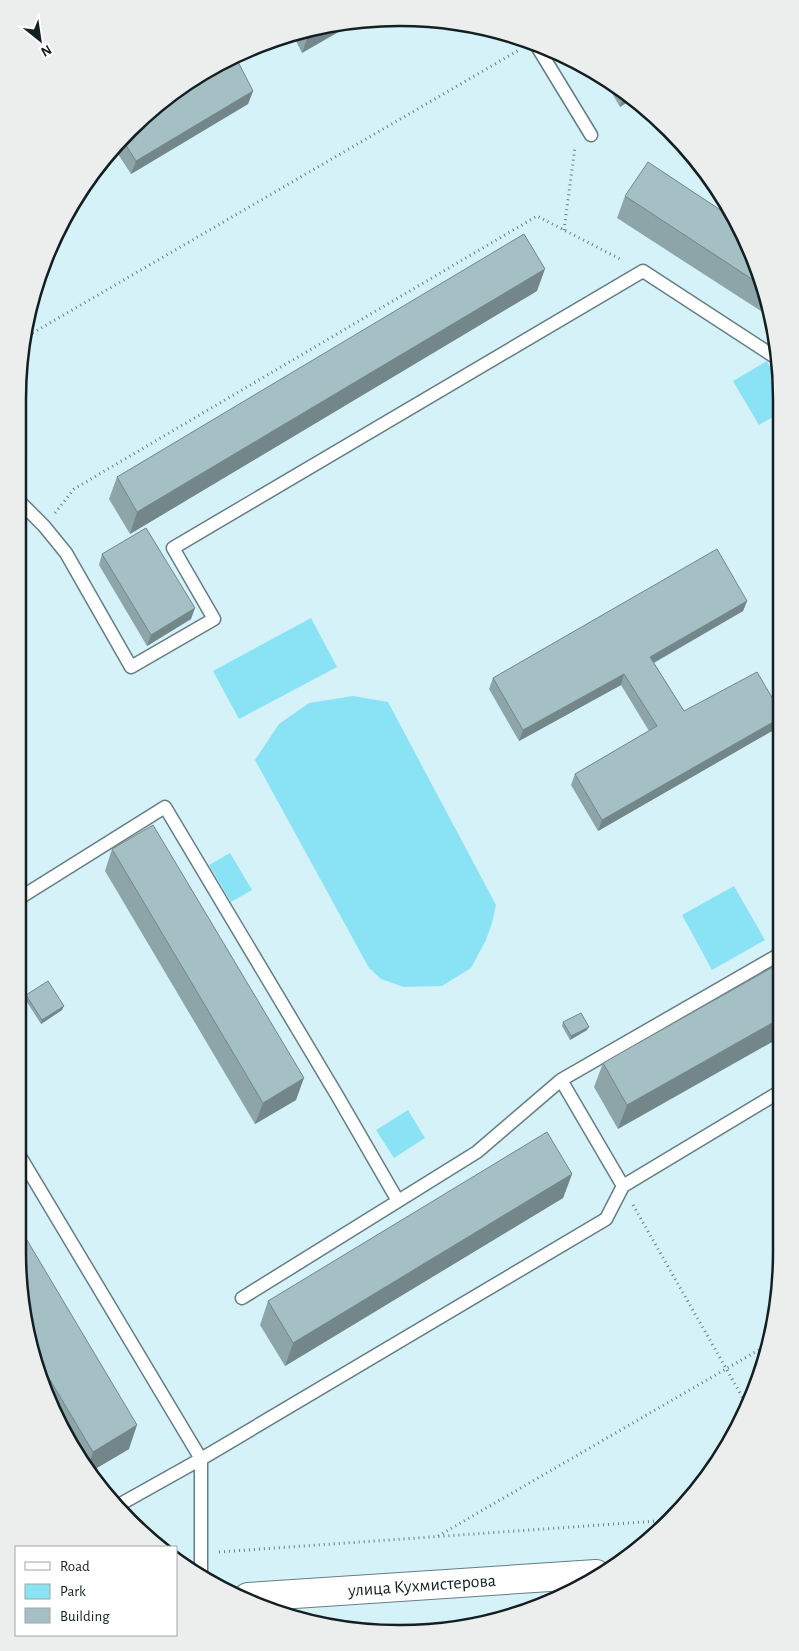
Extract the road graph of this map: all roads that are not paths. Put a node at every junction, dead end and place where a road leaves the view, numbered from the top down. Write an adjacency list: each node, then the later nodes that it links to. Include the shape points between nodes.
1 (534, 52): 2 (lane)
2 (591, 135)
3 (770, 354): 4 (lane, via 643,271 173,548 214,619 131,667 66,554)
4 (26, 508)
5 (26, 894): 11 (lane, via 165,807)
6 (773, 958): 7 (lane)
7 (561, 1080): 10 (lane); 11 (lane, via 477,1152)
8 (773, 1096): 10 (lane)
9 (26, 1166): 13 (lane)
10 (623, 1186): 13 (lane, via 606,1220)
11 (398, 1201): 12 (lane)
12 (242, 1298)
13 (201, 1460): 14 (lane); 15 (lane)
14 (123, 1502)
15 (201, 1568)
16 (587, 1575): 17 (main road, улица Кухмистерова)
17 (258, 1596)

